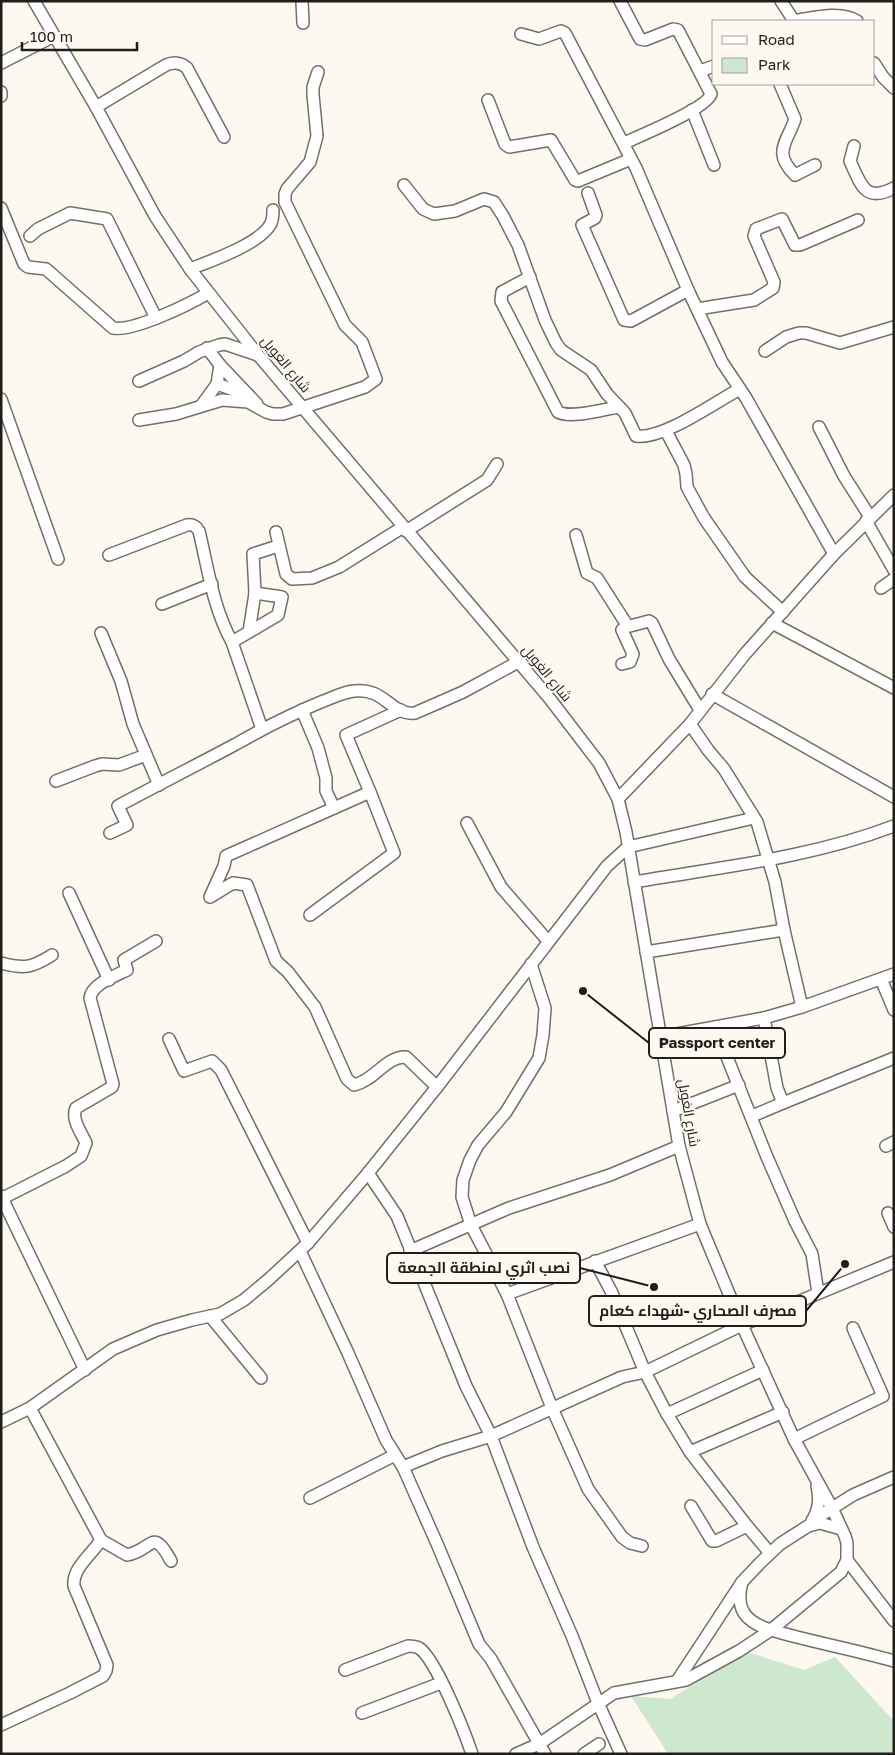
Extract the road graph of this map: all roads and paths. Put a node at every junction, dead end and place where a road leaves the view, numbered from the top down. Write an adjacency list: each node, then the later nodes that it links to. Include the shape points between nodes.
1 (34, 1): 10 (street, شارع الغويل)
2 (302, 1): 8 (street)
3 (620, 1): 14 (street, via 640,39 678,30)
4 (782, 1): 5 (street)
5 (792, 20)
6 (800, 20): 7 (street, via 826,16)
7 (854, 20)
8 (303, 23)
9 (521, 34): 24 (street, via 539,39 561,31 565,33)
10 (54, 36): 11 (street); 21 (street, شارع الغويل)
11 (1, 63)
12 (875, 65): 17 (street)
13 (712, 67): 14 (street)
14 (700, 71): 22 (street, via 711,96)
15 (318, 72): 53 (street, via 313,95 317,136 310,162 287,190 285,202 345,325 362,342 376,379 365,387)
16 (780, 85): 28 (street, via 795,119 782,155 796,175)
17 (894, 88)
18 (1, 92): 19 (street)
19 (1, 96)
20 (488, 100): 26 (street, via 505,144 509,147 551,140 575,180)
21 (96, 107): 23 (street, via 166,65 181,64 187,68); 36 (street, شارع الغويل, via 156,216)
22 (692, 110): 24 (street); 27 (street)
23 (224, 137)
24 (624, 143): 26 (street)
25 (854, 146): 30 (street, via 850,161 865,190 870,194 880,194)
26 (631, 159): 38 (street)
27 (714, 165)
28 (815, 165)
29 (404, 184): 37 (street, via 422,209 434,214 455,211 484,199 494,202 518,245)
30 (894, 188)
31 (588, 193): 38 (street, via 596,215 582,225 624,320 630,320)
32 (1, 208): 41 (street, via 24,264 46,269 113,328)
33 (273, 210): 36 (street, via 273,221 257,238)
34 (858, 220): 40 (street, via 798,246 782,219 756,229 754,236 774,282 773,288 754,300)
35 (30, 236): 41 (street, via 70,213 107,219)
36 (190, 269): 39 (street, شارع الغويل)
37 (530, 277): 54 (street, via 557,346 591,370); 54 (street, via 502,292 501,300 558,412 565,415)
38 (688, 290): 40 (street)
39 (208, 293): 41 (street); 45 (street, شارع الغويل)
40 (697, 309): 49 (street, via 722,362)
41 (156, 318)
42 (894, 326): 44 (street, via 840,343 799,333 786,337)
43 (207, 348): 45 (street, via 225,344); 46 (street); 47 (street)
44 (765, 351)
45 (258, 355): 53 (street, شارع الغويل)
46 (220, 365): 48 (street); 50 (street)
47 (139, 381)
48 (217, 384): 50 (street); 52 (street)
49 (740, 389): 58 (street); 66 (street)
50 (249, 395): 55 (street)
51 (1, 399): 68 (street)
52 (201, 406): 55 (street, via 233,400 248,402); 56 (street)
53 (302, 407): 55 (street, via 283,414); 62 (street, شارع الغويل)
54 (619, 407): 58 (street, via 636,436)
55 (262, 409)
56 (139, 420)
57 (819, 426): 61 (street)
58 (666, 431): 77 (street, via 684,465 687,487 704,518 744,577)
59 (497, 464): 62 (street, via 487,480)
60 (894, 495): 61 (street)
61 (868, 519): 66 (street); 69 (street)
62 (404, 529): 70 (street, via 339,567 312,578); 83 (street, شارع الغويل)
63 (276, 532): 65 (street)
64 (576, 535): 79 (street, via 587,573 597,578)
65 (278, 546): 70 (street, via 286,574); 74 (street, via 253,554)
66 (834, 554): 77 (street)
67 (109, 555): 72 (street, via 187,525 194,526 200,531)
68 (58, 558)
69 (894, 570)
70 (292, 579): 75 (street)
71 (894, 579): 73 (street)
72 (212, 584): 76 (street); 82 (street, via 221,620)
73 (881, 588)
74 (255, 593): 75 (street); 80 (street)
75 (282, 598): 80 (street, via 278,616)
76 (162, 604)
77 (783, 612): 78 (street)
78 (772, 623): 85 (street); 86 (street)
79 (627, 625): 84 (street, via 622,630 633,654 630,662); 89 (street, via 646,620 652,623 669,659)
80 (249, 632): 82 (street)
81 (101, 633): 92 (street)
82 (232, 642): 91 (street)
83 (518, 662): 88 (street, via 415,713 407,714); 97 (street, شارع الغويل, via 598,763)
84 (622, 664)
85 (894, 688)
86 (712, 694): 89 (street); 96 (street)
87 (302, 710): 88 (street, via 351,691 364,690 385,698); 91 (street); 98 (street, via 318,748 326,790)
88 (401, 710): 95 (street, via 346,735)
89 (700, 710): 90 (street)
90 (690, 724): 97 (street); 99 (street, via 724,769)
91 (262, 729): 94 (street)
92 (146, 755): 93 (street, via 119,765 95,766); 94 (street)
93 (56, 781)
94 (159, 785): 102 (street, via 118,806 127,825)
95 (370, 792): 98 (street); 107 (street, via 394,853)
96 (894, 796)
97 (618, 799): 103 (street, شارع الغويل)
98 (334, 808): 126 (street, via 226,856 210,897 232,883 247,886 276,960 315,1007 347,1079 354,1084 361,1083 389,1063 406,1057)
99 (754, 818): 103 (street); 104 (street)
100 (467, 823): 110 (street, via 501,887)
101 (894, 826): 104 (street, via 829,847)
102 (110, 833)
103 (628, 847): 105 (street, شارع الغويل); 110 (street, via 607,866)
104 (769, 861): 105 (street); 108 (street)
105 (634, 882): 111 (street, شارع الغويل)
106 (69, 893): 117 (street)
107 (310, 915)
108 (784, 930): 111 (street); 118 (street)
109 (156, 941): 117 (street, via 124,960 126,970)
110 (548, 941): 114 (street)
111 (646, 952): 122 (street, شارع الغويل)
112 (52, 956): 113 (street, via 37,965 18,967)
113 (1, 963)
114 (531, 964): 126 (street); 135 (street, via 545,1008 539,1058 506,1112 478,1145 470,1160 463,1180 462,1197)
115 (894, 974): 116 (street)
116 (881, 979): 118 (street); 119 (street)
117 (109, 980): 132 (street, via 93,990 90,998 113,1084 76,1108 74,1118 86,1143 85,1148 81,1156 66,1166)
118 (802, 1007): 120 (street)
119 (894, 1010)
120 (764, 1018): 121 (street); 127 (street, via 775,1079)
121 (714, 1027): 122 (street); 125 (street)
122 (660, 1037): 128 (street, شارع الغويل)
123 (169, 1039): 137 (street, via 184,1071 212,1061 221,1070)
124 (894, 1058): 127 (street)
125 (738, 1085): 128 (street); 129 (street)
126 (437, 1087): 131 (street)
127 (783, 1103): 129 (street)
128 (673, 1111): 130 (street, شارع الغويل)
129 (752, 1116): 141 (street, via 767,1157 812,1254)
130 (679, 1146): 134 (street, شارع الغويل); 135 (street, via 610,1175 509,1208)
131 (368, 1174): 137 (street); 138 (street, via 397,1216)
132 (2, 1198): 146 (street)
133 (888, 1213): 136 (street)
134 (700, 1224): 139 (street); 144 (street, شارع الغويل)
135 (471, 1225): 138 (street); 142 (street)
136 (894, 1226)
137 (304, 1247): 143 (street, via 244,1300); 159 (street)
138 (410, 1251): 156 (street, via 466,1386)
139 (595, 1261): 142 (street); 148 (street)
140 (894, 1262): 141 (street)
141 (818, 1293): 144 (street)
142 (507, 1294): 152 (street)
143 (210, 1316): 146 (street, via 134,1338); 149 (street)
144 (742, 1325): 147 (street, شارع الغويل); 148 (street)
145 (853, 1328): 150 (street)
146 (85, 1370): 151 (street)
147 (763, 1370): 153 (street, شارع الغويل); 154 (street)
148 (645, 1372): 152 (street, via 622,1377); 154 (street)
149 (261, 1378)
150 (888, 1395): 157 (street)
151 (30, 1408): 155 (street); 169 (street)
152 (552, 1408): 156 (street); 170 (street, via 588,1489 622,1537)
153 (783, 1412): 157 (street, شارع الغويل); 158 (street)
154 (667, 1414): 158 (street)
155 (1, 1422)
156 (491, 1436): 160 (street, via 442,1451); 181 (street)
157 (794, 1439): 161 (street, شارع الغويل)
158 (690, 1452): 167 (street)
159 (395, 1455): 160 (street); 163 (street)
160 (403, 1468): 185 (street, via 479,1644 491,1659)
161 (815, 1476): 165 (street, شارع الغويل); 166 (street, via 818,1510)
162 (894, 1477): 165 (street)
163 (310, 1498)
164 (692, 1506): 167 (street, via 712,1541)
165 (832, 1508): 166 (street); 168 (street, شارع الغويل)
166 (810, 1523): 168 (street); 171 (street)
167 (747, 1526): 171 (street)
168 (841, 1529): 172 (street, شارع الغويل, via 847,1543)
169 (101, 1540): 173 (street, via 127,1554 158,1542); 183 (street, via 79,1567 74,1586 102,1650 106,1671 103,1676 70,1693)
170 (642, 1546)
171 (770, 1553): 174 (street)
172 (847, 1560): 175 (street); 176 (street, via 833,1580)
173 (171, 1562)
174 (742, 1582): 176 (street, via 739,1600 743,1612 759,1626); 179 (street)
175 (894, 1621)
176 (771, 1630): 177 (street); 179 (street, via 711,1667 686,1680)
177 (894, 1661)
178 (345, 1670): 180 (street, via 414,1646 424,1653)
179 (677, 1681): 181 (street, via 614,1693)
180 (441, 1683): 182 (street); 186 (street)
181 (598, 1703): 185 (street); 189 (street)
182 (362, 1713)
183 (1, 1725)
184 (599, 1744): 188 (street)
185 (542, 1749): 187 (street)
186 (472, 1754)
187 (516, 1754)
188 (584, 1754)
189 (621, 1754)

